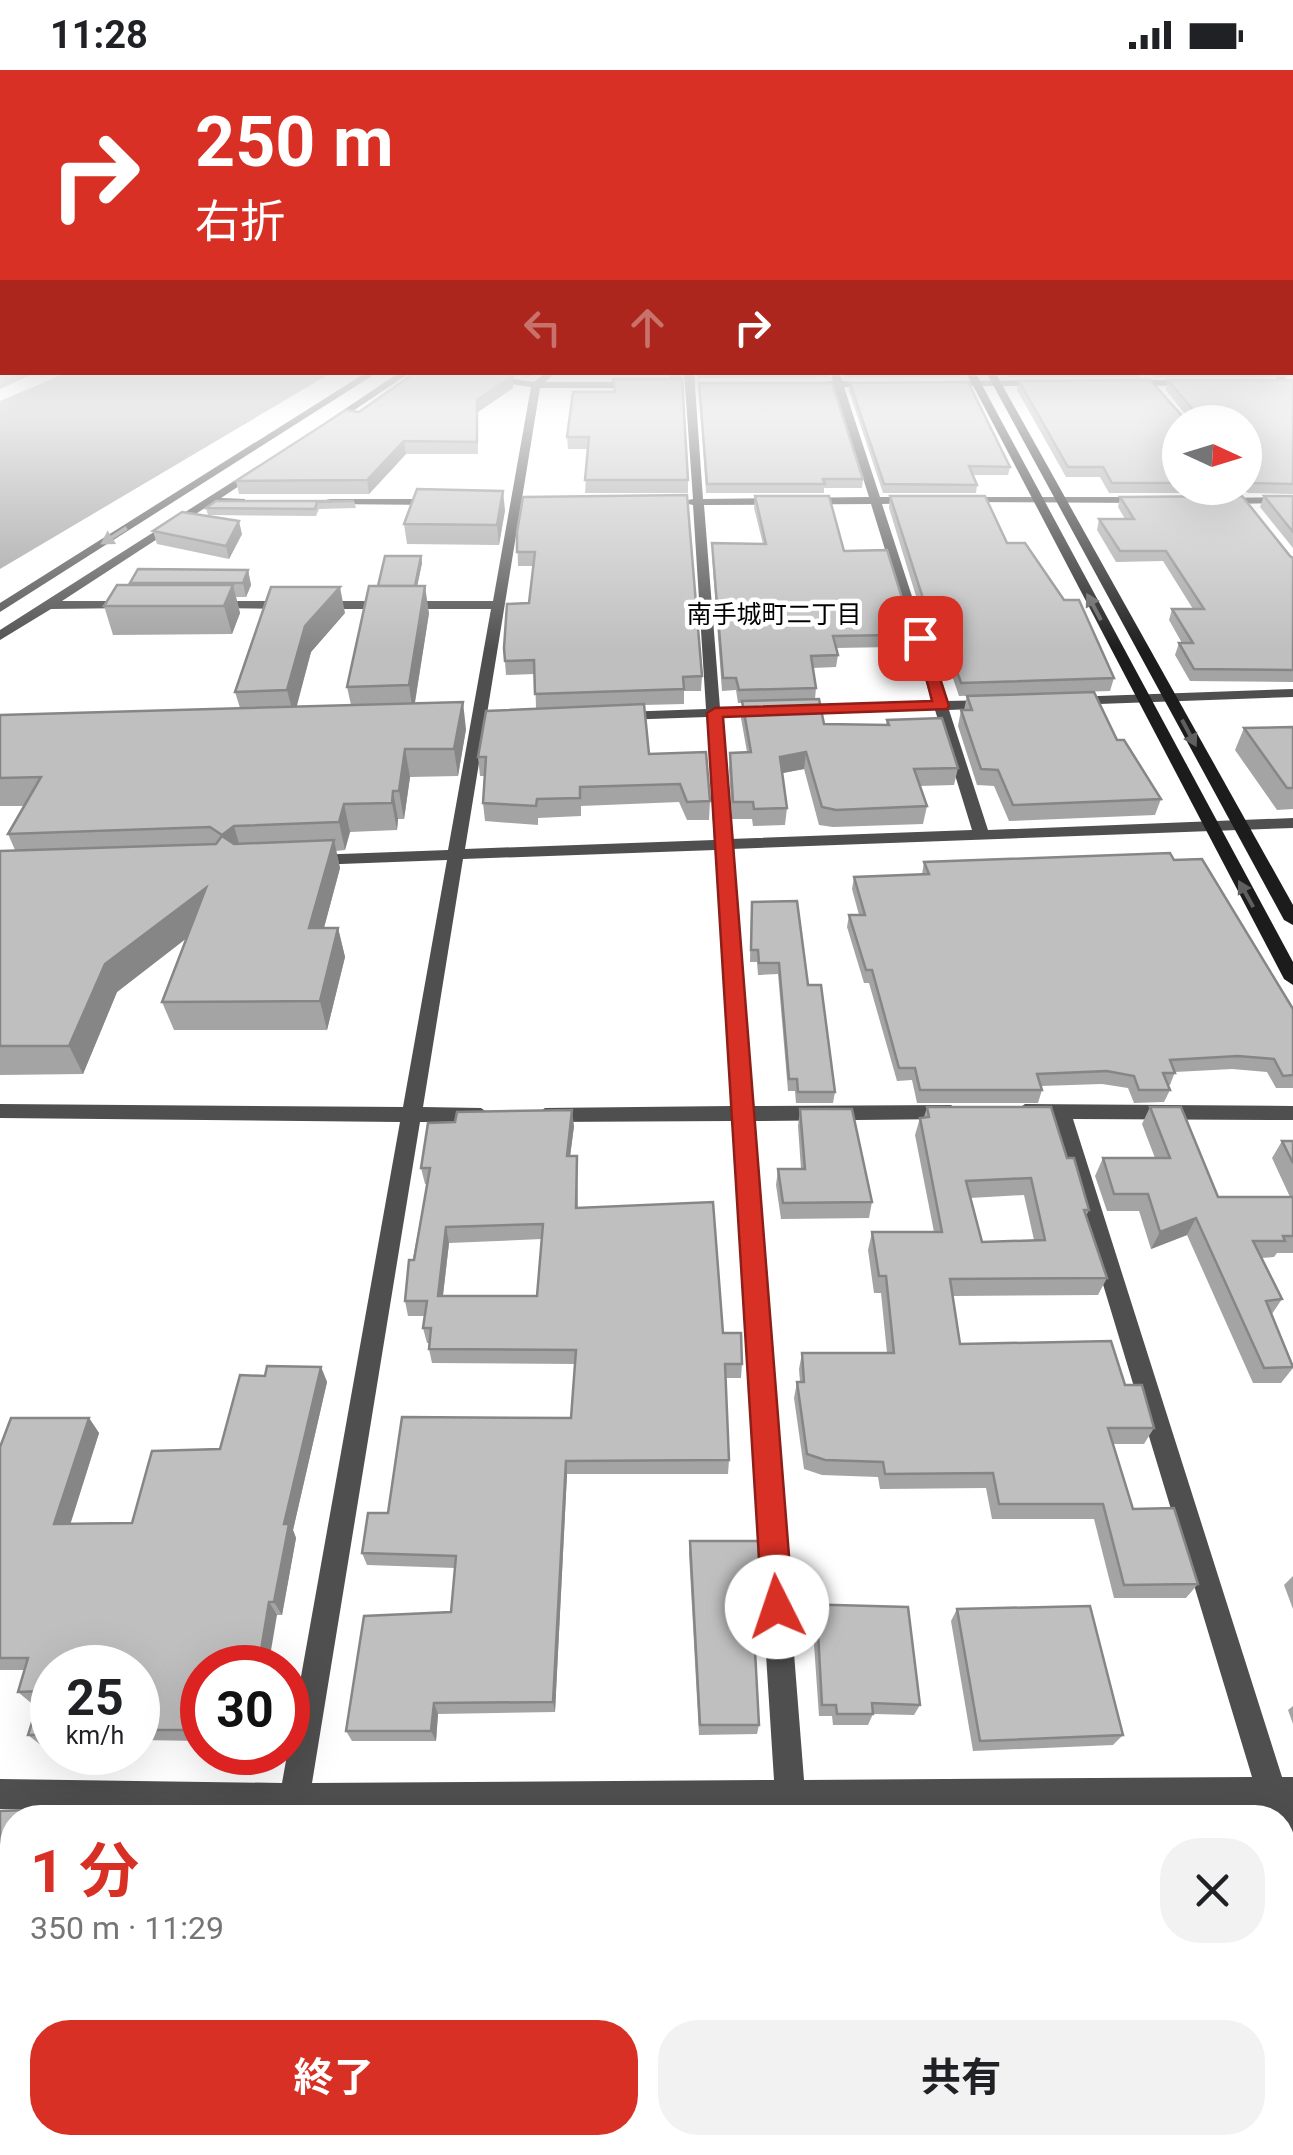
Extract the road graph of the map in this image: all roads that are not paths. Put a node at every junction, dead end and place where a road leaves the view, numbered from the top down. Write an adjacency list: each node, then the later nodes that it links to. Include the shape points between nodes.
1 (242, 455): 28 (street, one-way to 28)
2 (527, 455): 24 (street)
3 (695, 455): 21 (street)
4 (862, 455): 8 (street)
5 (1014, 455): 11 (street)
6 (1036, 455): 12 (street)
7 (274, 458): 15 (street)
8 (877, 500): 9 (street); 21 (street); 35 (street)
9 (932, 500)
10 (951, 500): 11 (street)
11 (1037, 500): 12 (street); 32 (street, one-way to 11)
12 (1061, 500): 13 (street); 31 (street)
13 (1162, 500)
14 (1293, 500): 17 (street)
15 (208, 501): 16 (street); 25 (street)
16 (246, 501)
17 (1262, 501)
18 (324, 502): 19 (street)
19 (460, 502)
20 (662, 502): 21 (street)
21 (699, 502): 36 (street)
22 (1247, 505): 23 (street)
23 (1256, 516)
24 (496, 604): 27 (street); 43 (street)
25 (48, 605): 26 (street); 29 (street)
26 (145, 605)
27 (204, 605)
28 (0, 608)
29 (0, 636)
30 (1293, 693): 31 (street)
31 (1170, 696): 32 (street); 39 (street, one-way to 39)
32 (1144, 698): 33 (street); 40 (street)
33 (1053, 702)
34 (1016, 703): 35 (street)
35 (941, 706): 36 (street); 41 (street)
36 (715, 713): 37 (street); 42 (street)
37 (597, 717)
38 (1293, 823): 39 (street)
39 (1238, 825): 40 (street); 45 (street)
40 (1209, 826): 41 (street); 46 (street, one-way to 40)
41 (981, 834): 42 (street)
42 (724, 846): 43 (street); 49 (street)
43 (457, 855): 44 (street); 50 (street)
44 (301, 861)
45 (1293, 920)
46 (1293, 979)
47 (1061, 1111): 48 (street); 49 (street); 53 (street)
48 (1293, 1113)
49 (744, 1114): 50 (street); 56 (street)
50 (412, 1115): 51 (street); 55 (street)
51 (2, 1116)
52 (0, 1794): 54 (street)
53 (1282, 1801): 57 (street)
54 (230, 1805)
55 (294, 1805)
56 (791, 1805)
57 (955, 1805)

